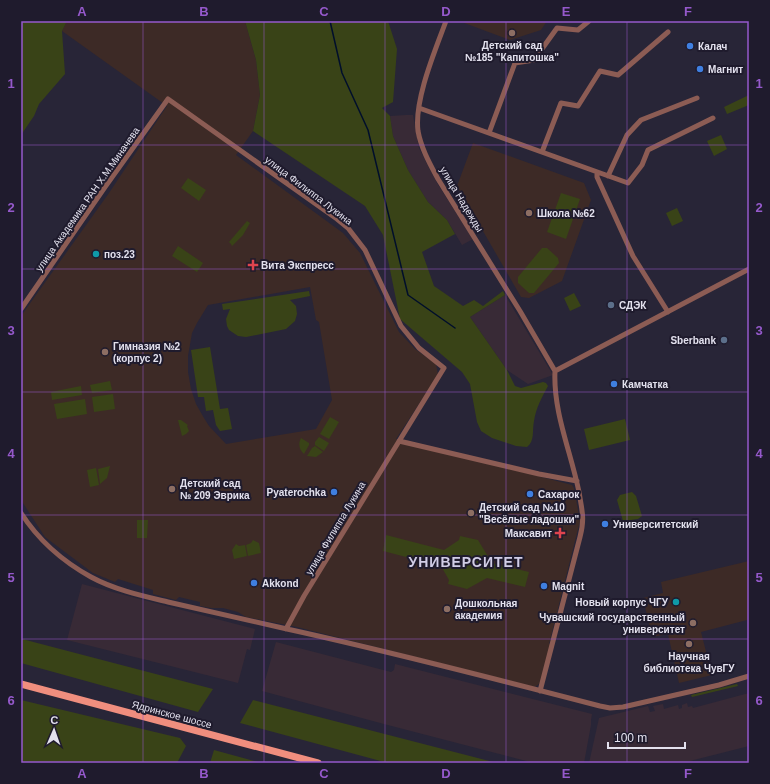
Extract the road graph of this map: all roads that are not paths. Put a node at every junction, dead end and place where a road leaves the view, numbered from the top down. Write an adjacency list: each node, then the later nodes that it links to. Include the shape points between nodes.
1 (446, 21): 6 (street, улица Надежды, via 427,74)
2 (589, 21): 8 (street, via 578,30 557,28 534,60 515,63)
3 (668, 32): 9 (street, via 618,75 600,71 578,106 561,103)
4 (697, 98): 11 (street, via 642,120 627,135)
5 (168, 99): 13 (street, улица Академика РАН Х.М.Миначева); 16 (street, улица Филиппа Лукина, via 337,219 348,228 365,250 401,326 419,348 444,368)
6 (419, 108): 8 (street); 15 (street, улица Надежды, via 418,130 434,172)
7 (713, 118): 11 (street, via 648,150 642,165 628,183)
8 (489, 133): 9 (street)
9 (542, 152): 10 (street)
10 (596, 172): 11 (street); 14 (street, via 633,256)
11 (608, 176)
12 (749, 270): 14 (street)
13 (21, 309)
14 (668, 312): 15 (street)
15 (555, 371): 17 (street, via 557,404)
16 (399, 441): 17 (street); 19 (street, улица Филиппа Лукина)
17 (577, 481): 22 (street, via 583,525)
18 (21, 513): 19 (street, via 42,541 71,565 93,578 130,592)
19 (286, 629): 22 (street)
20 (749, 676): 22 (street, via 610,708)
21 (21, 684): 23 (main road, Ядринское шоссе)
22 (540, 691)
23 (318, 763)

